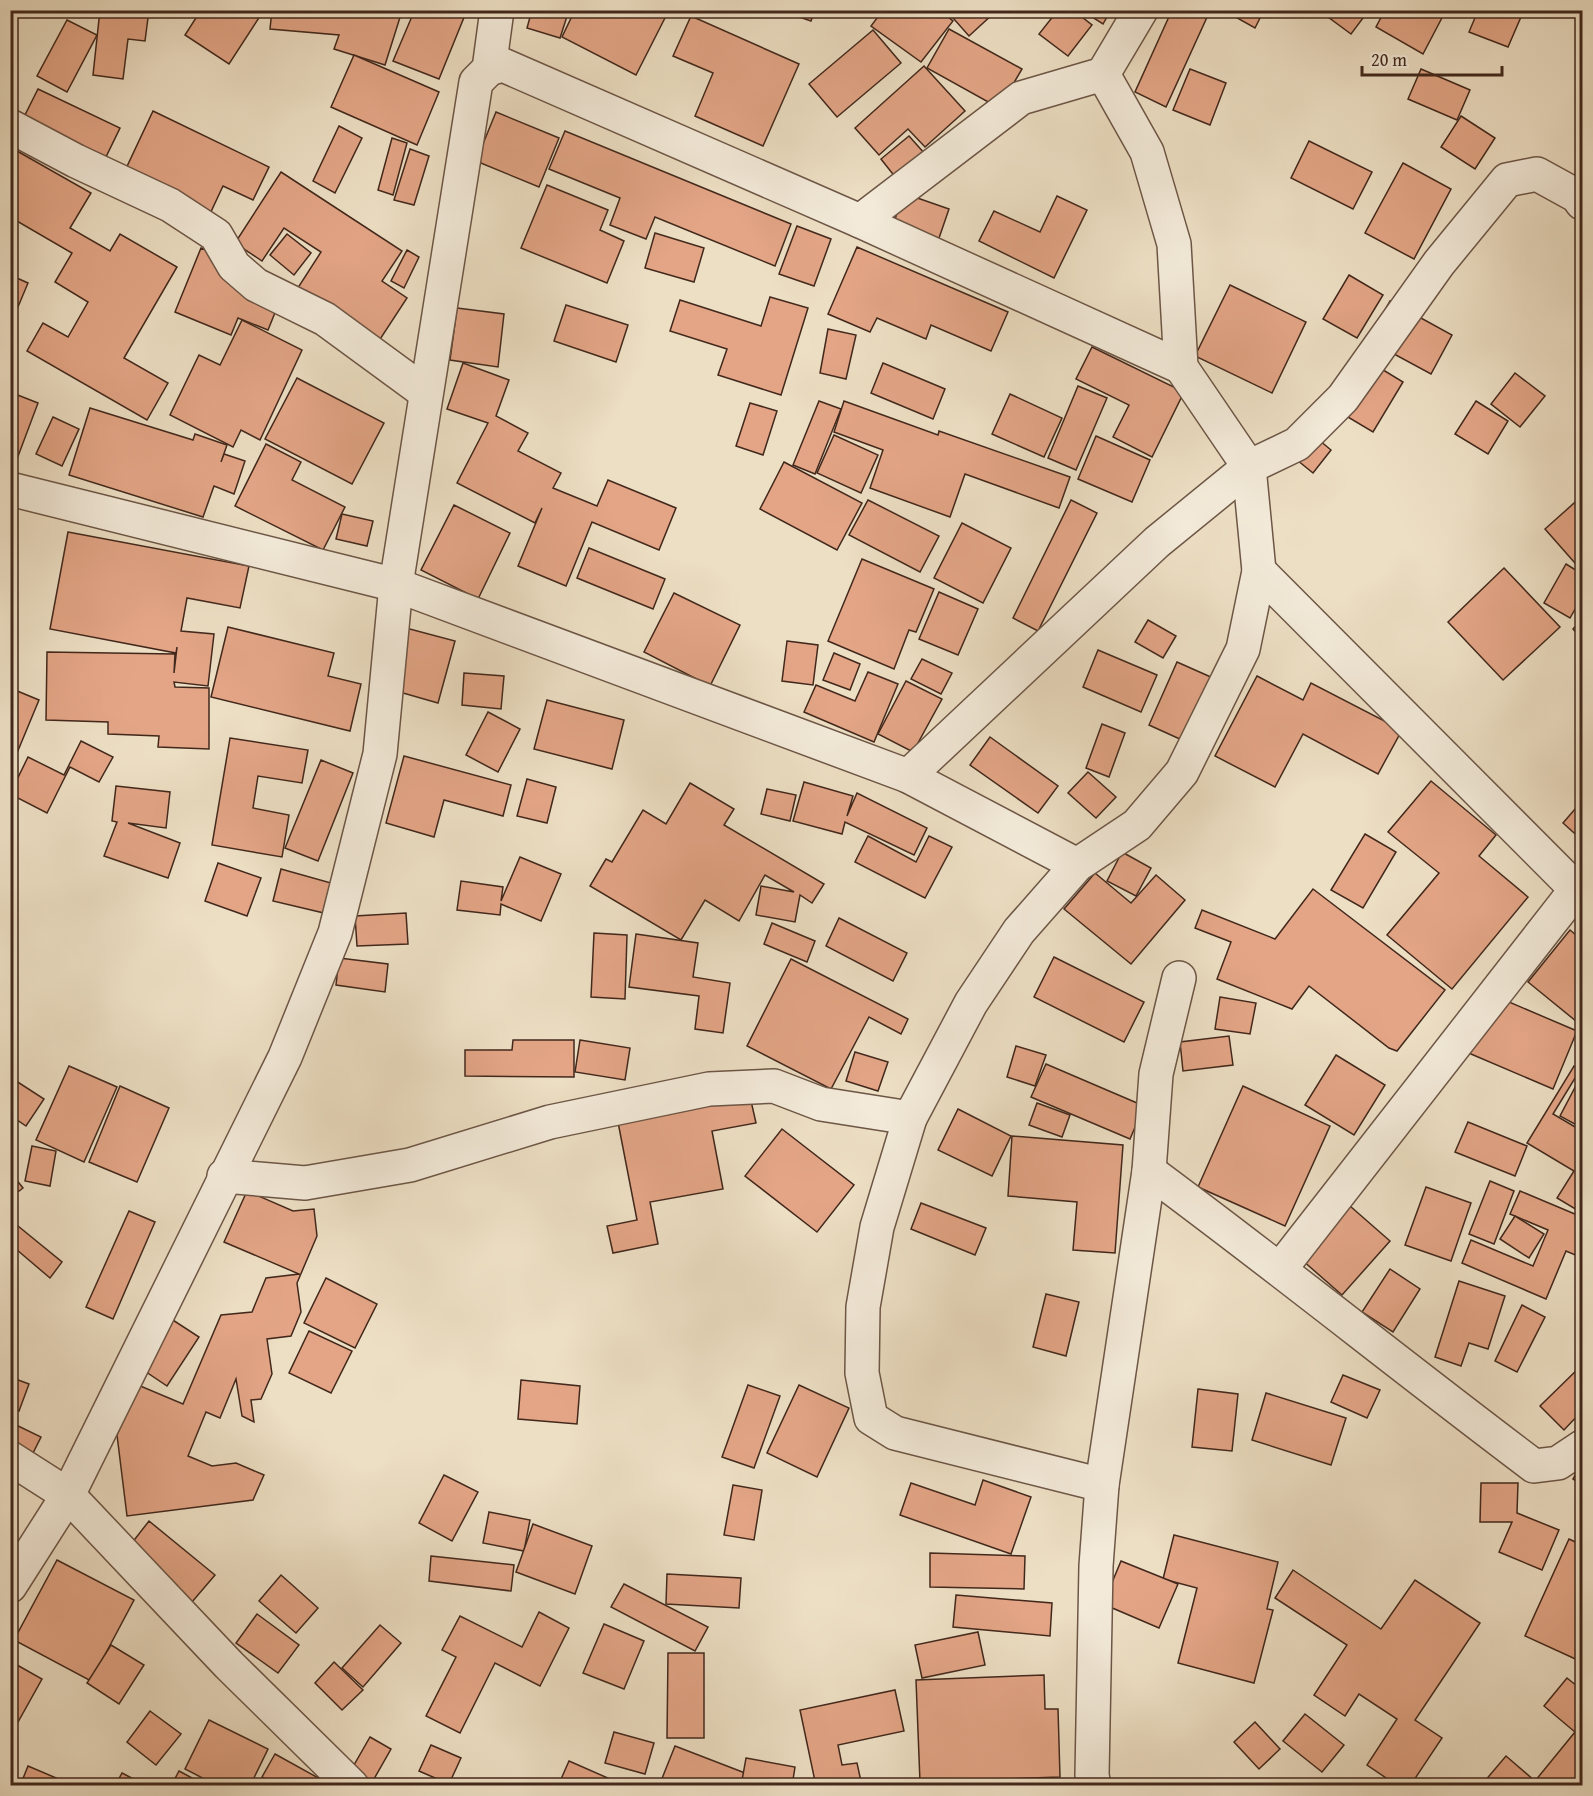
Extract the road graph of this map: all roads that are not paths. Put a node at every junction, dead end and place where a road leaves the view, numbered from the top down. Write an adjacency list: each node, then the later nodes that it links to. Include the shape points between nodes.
1 (496, 10): 3 (street)
2 (1141, 10): 4 (street)
3 (489, 69): 7 (street, via 503,65); 9 (street, via 476,82)
4 (1103, 74): 7 (street, via 1021,98); 8 (street, via 1147,152 1174,244)
5 (10, 126): 9 (street, via 76,162 170,205 216,236 234,266 256,285 325,319)
6 (1582, 203): 10 (street, via 1577,196 1537,174 1507,180 1438,263 1343,398 1297,444)
7 (860, 220): 8 (street)
8 (1181, 367): 10 (street)
9 (426, 393): 13 (street)
10 (1249, 467): 12 (street); 14 (street, via 1157,542)
11 (10, 489): 13 (street)
12 (1259, 571): 15 (street, via 1243,649 1182,772 1137,825); 16 (street)
13 (396, 585): 14 (street); 20 (street, via 380,754 335,933 285,1057)
14 (908, 776): 15 (street)
15 (1077, 865): 18 (street, via 1019,931 977,994)
16 (1580, 889): 21 (street)
17 (1179, 978): 19 (street, via 1156,1074)
18 (910, 1118): 20 (street, via 821,1104 774,1086 709,1089 550,1122 410,1165 305,1183); 24 (street, via 877,1227 863,1307 862,1373 871,1418 895,1433)
19 (1149, 1172): 21 (street); 24 (street)
20 (224, 1176): 25 (street)
21 (1281, 1268): 22 (street, via 1534,1466 1558,1463)
22 (1582, 1447)
23 (10, 1458): 25 (street)
24 (1102, 1485): 28 (street, via 1096,1566)
25 (68, 1495): 26 (street); 27 (street, via 229,1665)
26 (10, 1586)
27 (352, 1785)
28 (1094, 1785)

